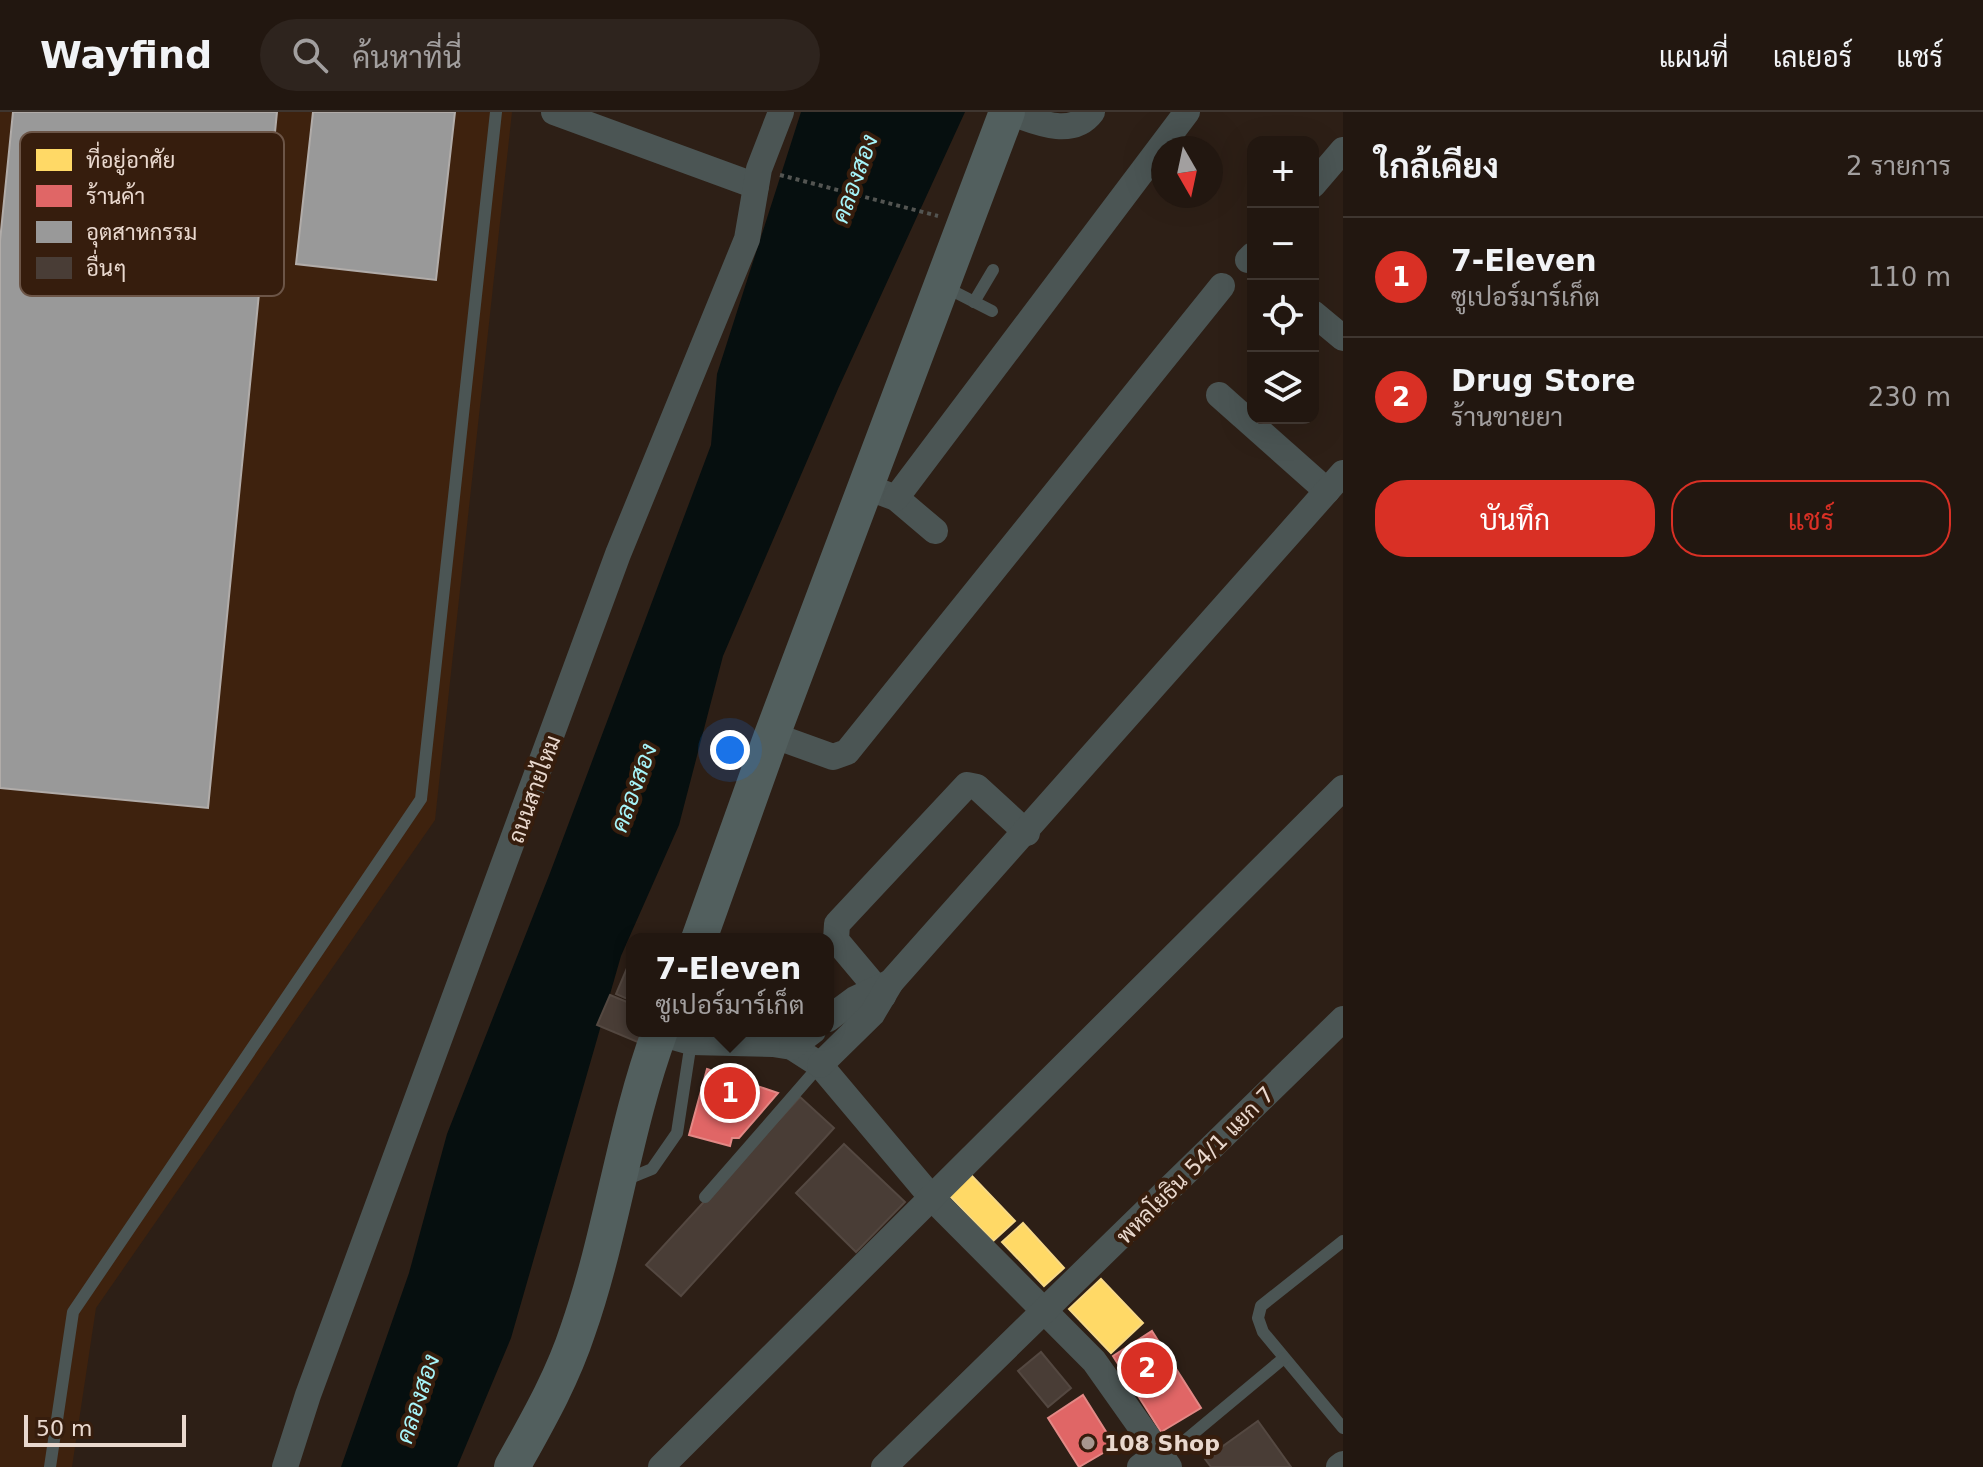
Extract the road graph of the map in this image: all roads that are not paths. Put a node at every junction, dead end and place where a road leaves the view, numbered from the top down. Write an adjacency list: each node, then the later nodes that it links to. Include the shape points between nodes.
1 (496, 112): 42 (lane, via 421,799 73,1312)
2 (554, 112): 9 (street)
3 (781, 112): 9 (street, ถนนสายไหม, via 759,169)
4 (1008, 112): 5 (street, via 1052,128); 11 (street)
5 (1092, 112)
6 (1187, 112): 19 (street)
7 (1343, 150): 8 (street)
8 (1319, 178)
9 (765, 180): 43 (street, ถนนสายไหม, via 747,239 618,554)
10 (993, 270): 13 (lane)
11 (942, 286): 13 (lane); 19 (street)
12 (1222, 286): 21 (street, via 847,752 833,757)
13 (974, 302): 14 (lane)
14 (992, 311)
15 (1319, 318): 16 (street)
16 (1343, 338)
17 (1219, 395): 18 (street)
18 (1335, 482): 23 (street)
19 (881, 492): 20 (street); 21 (street)
20 (935, 531)
21 (772, 735): 24 (street)
22 (1343, 788): 36 (street)
23 (1027, 833): 25 (street); 25 (street, via 977,787 960,788 837,924 836,940)
24 (701, 933)
25 (884, 989): 26 (street, via 855,999); 33 (street, via 872,1014)
26 (834, 1015)
27 (1343, 1019): 38 (street, พหลโยธิน 54/1 แยก 7)
28 (670, 1037): 34 (street, via 629,1126)
29 (670, 1037): 34 (lane, via 677,1133 652,1169)
30 (681, 1037): 32 (street)
31 (805, 1037): 32 (street)
32 (792, 1047): 33 (street)
33 (820, 1065): 35 (lane); 36 (street)
34 (616, 1184): 44 (street, via 571,1351)
35 (705, 1197)
36 (932, 1198): 38 (street); 45 (street)
37 (1343, 1241): 39 (lane, via 1261,1306 1263,1332)
38 (1047, 1311): 41 (street, via 1094,1361); 46 (street, พหลโยธิน 54/1 แยก 7)
39 (1284, 1358): 40 (lane); 41 (lane)
40 (1343, 1428)
41 (1158, 1461)
42 (50, 1467)
43 (285, 1467)
44 (512, 1467)
45 (661, 1467)
46 (884, 1467)

